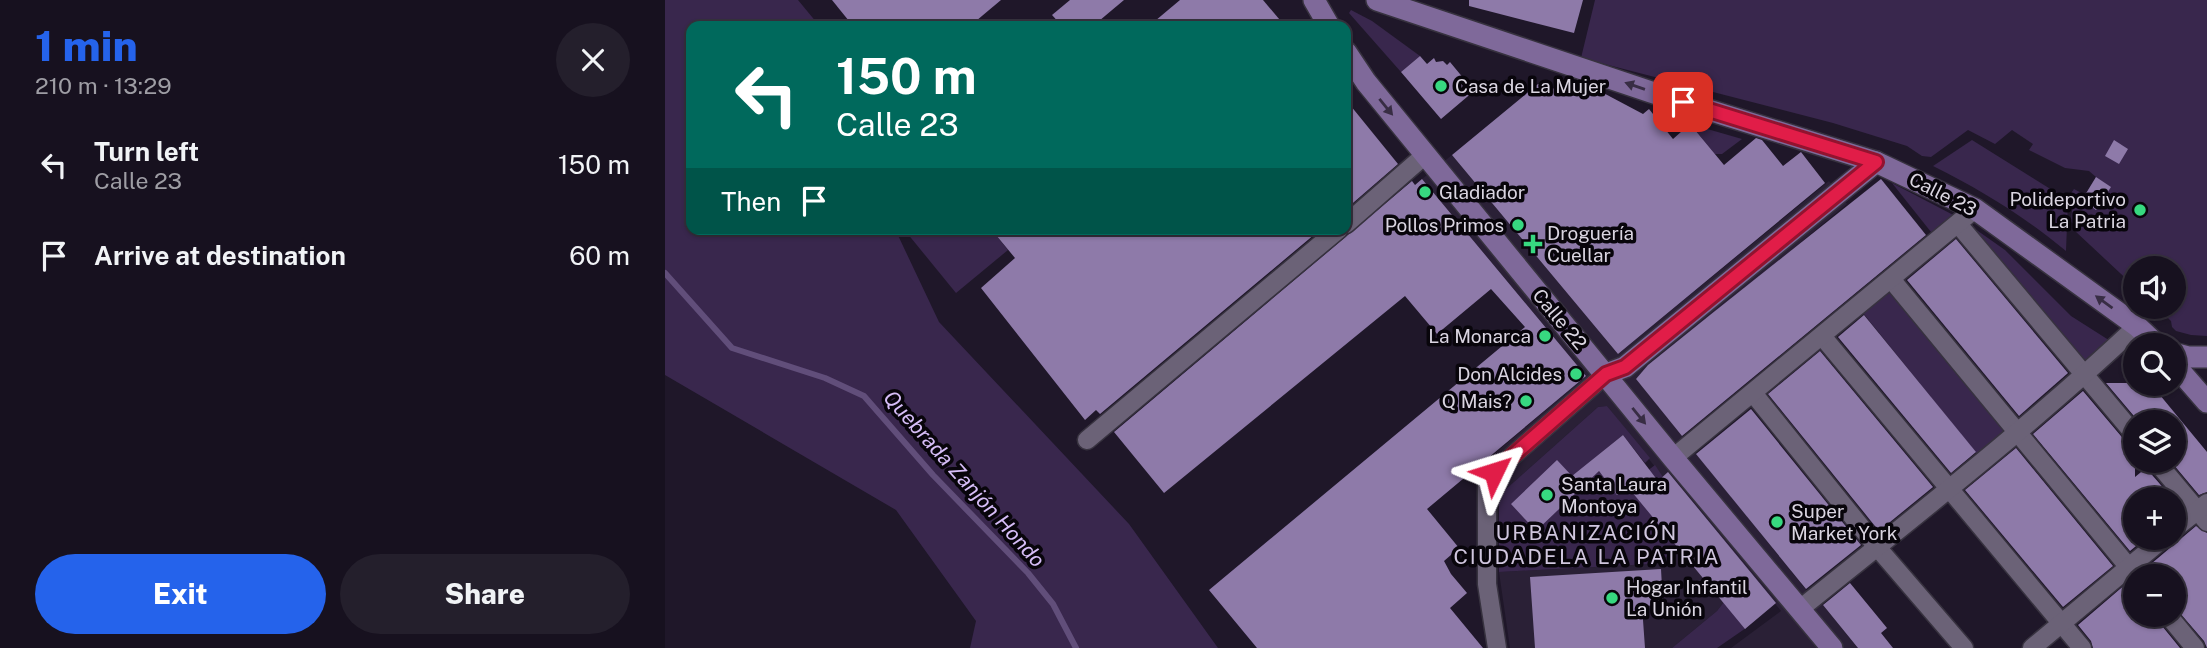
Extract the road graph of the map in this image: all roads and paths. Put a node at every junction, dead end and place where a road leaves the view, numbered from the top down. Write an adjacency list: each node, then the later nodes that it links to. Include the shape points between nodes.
1 (1314, 0): 4 (main road)
2 (1335, 0): 5 (main road)
3 (1377, 0): 8 (main road, Calle 23, one-way to 3)
4 (1325, 21)
5 (1328, 21)
6 (1351, 60): 7 (main road, Calle 22, one-way to 7)
7 (1425, 155): 10 (street); 19 (main road, Calle 22)
8 (1876, 162): 9 (main road, Calle 23); 19 (main road, via 1625,367)
9 (1975, 209): 11 (street); 14 (main road, Calle 23, one-way to 9)
10 (1351, 220)
11 (1958, 224): 13 (street); 20 (street)
12 (1332, 235): 26 (street)
13 (1891, 279): 16 (street); 25 (street)
14 (2137, 326): 15 (main road, Calle 23); 20 (street)
15 (2144, 333)
16 (1822, 336): 22 (street); 29 (street)
17 (2186, 356): 18 (main road)
18 (2207, 357)
19 (1606, 374): 27 (main road, Calle 22, one-way to 27); 40 (street, via 1494,472 1487,485 1487,583)
20 (2085, 375): 24 (street); 25 (street)
21 (2186, 378): 23 (main road)
22 (1753, 393): 27 (street); 32 (street)
23 (2207, 402)
24 (2123, 421)
25 (2017, 432): 29 (street); 34 (street)
26 (1087, 440)
27 (1673, 458): 37 (main road, Calle 22)
28 (2167, 473): 30 (street)
29 (1950, 488): 32 (street); 38 (street)
30 (2204, 512): 31 (street)
31 (2186, 522)
32 (1877, 547): 37 (street); 42 (street)
33 (2153, 550): 35 (street)
34 (2125, 564)
35 (2140, 564)
36 (2123, 578): 38 (street)
37 (1800, 610): 41 (main road, Calle 22)
38 (2061, 623): 43 (street); 44 (street)
39 (2178, 627): 45 (street)
40 (1497, 648)
41 (1832, 648)
42 (1964, 648)
43 (2032, 648)
44 (2082, 648)
45 (2195, 648)

